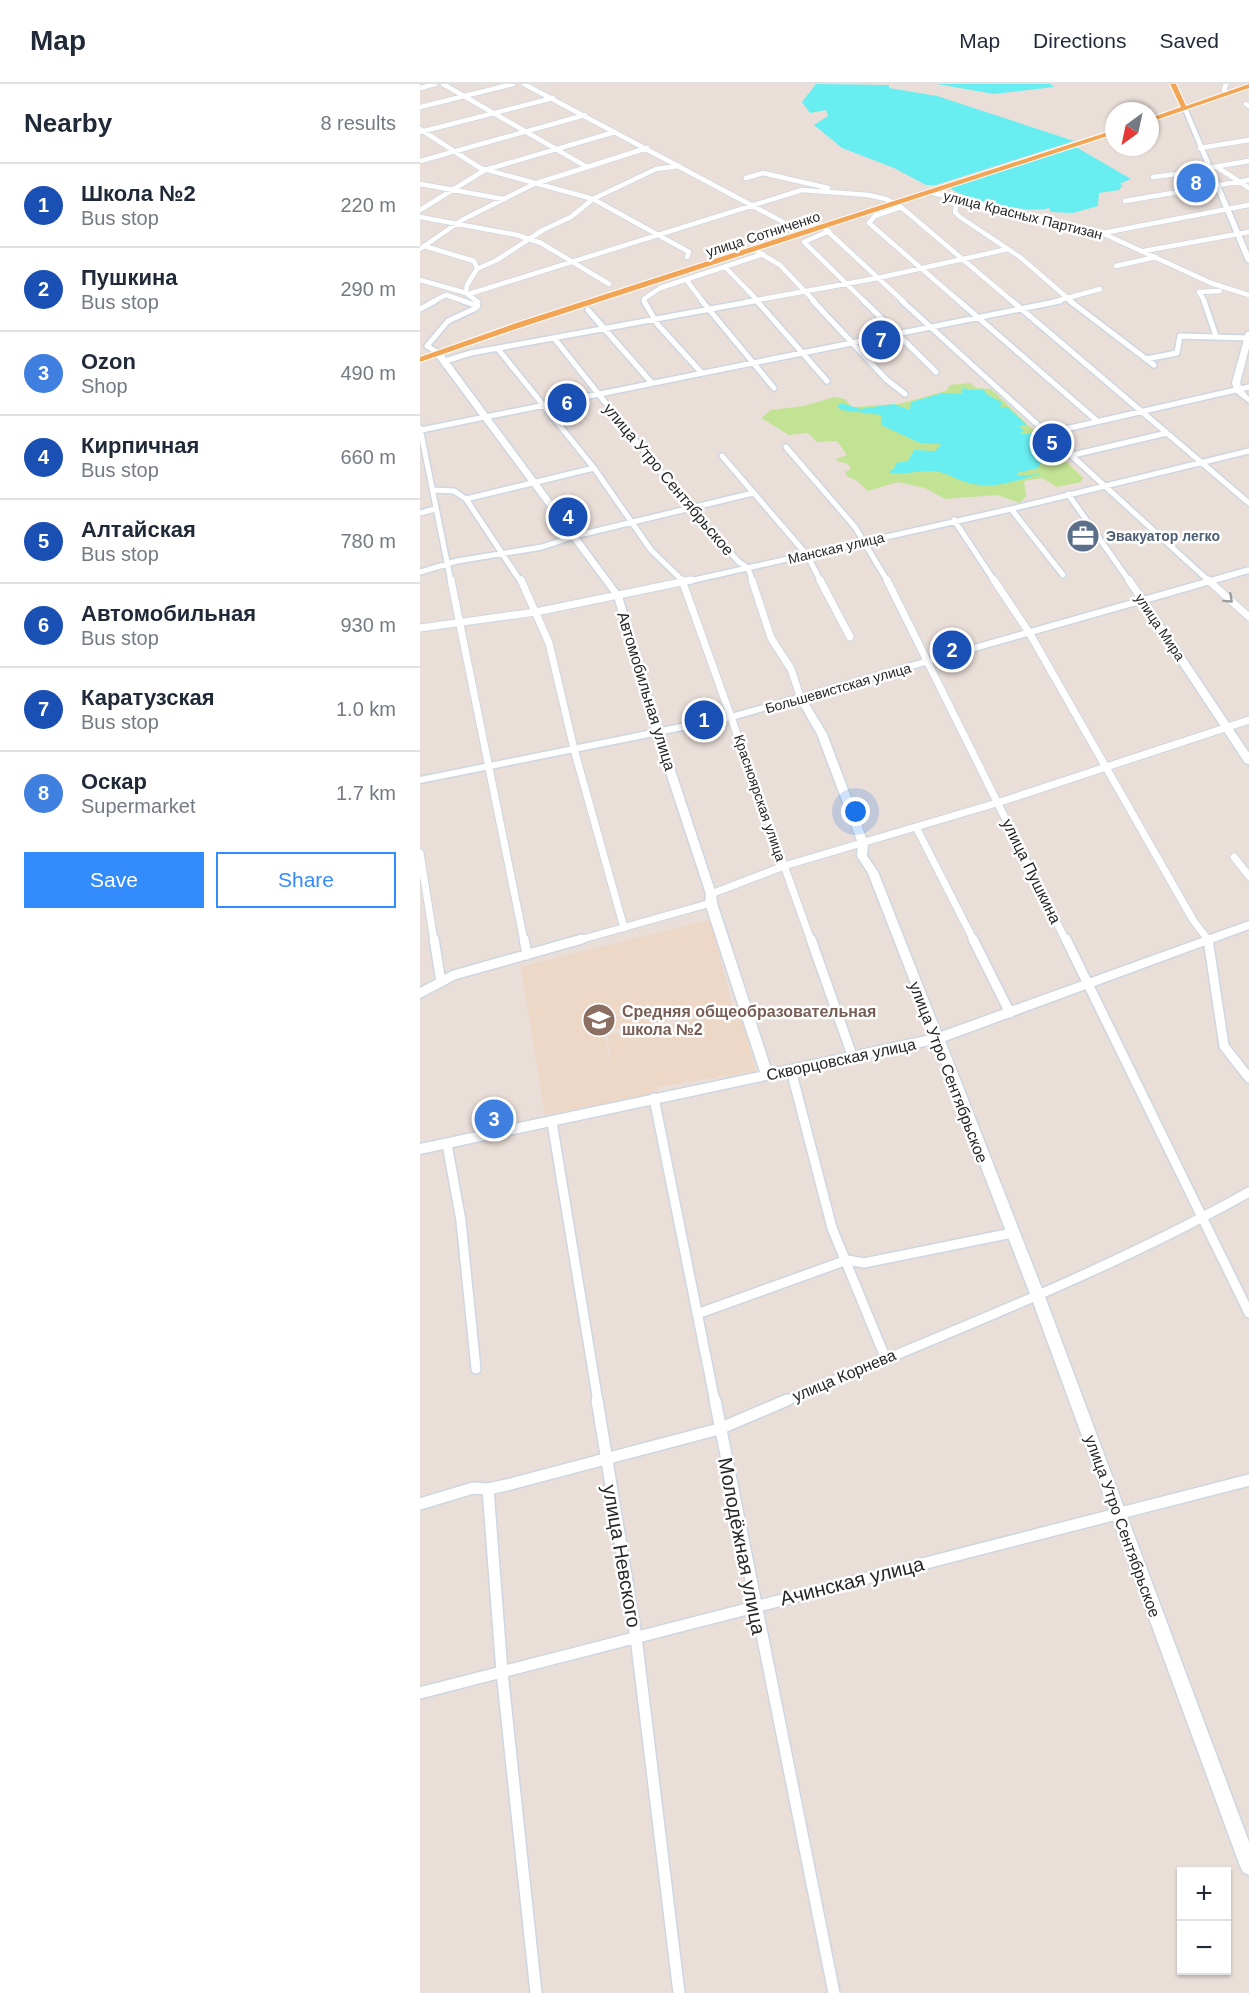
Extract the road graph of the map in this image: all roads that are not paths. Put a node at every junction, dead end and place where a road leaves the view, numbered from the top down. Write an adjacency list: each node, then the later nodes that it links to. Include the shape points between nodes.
1 (435, 84): 8 (street)
2 (443, 84): 10 (street)
3 (513, 84): 10 (street)
4 (524, 84): 11 (street)
5 (1173, 84): 13 (main road)
6 (1226, 84): 9 (street)
7 (1249, 86): 9 (main road)
8 (420, 88)
9 (1227, 93): 13 (main road)
10 (464, 96): 12 (street); 14 (street)
11 (553, 98): 14 (street); 15 (street)
12 (420, 107)
13 (1184, 108): 16 (main road); 23 (street)
14 (492, 113): 17 (street); 18 (street)
15 (585, 115): 18 (street); 19 (street)
16 (1159, 117)
17 (421, 131): 25 (street)
18 (527, 132): 24 (street); 25 (street)
19 (615, 132): 22 (street); 24 (street)
20 (1105, 135): 42 (main road, улица Сотниченко)
21 (1249, 140): 23 (street)
22 (647, 148): 28 (street); 29 (street)
23 (1200, 148): 31 (street)
24 (555, 149): 29 (street); 32 (street)
25 (456, 151): 26 (street); 32 (street)
26 (420, 161)
27 (1249, 161): 30 (street)
28 (680, 166): 46 (street, via 656,170); 48 (street)
29 (587, 167): 38 (street)
30 (1217, 167): 31 (street); 36 (street)
31 (1208, 169): 33 (street); 39 (street)
32 (485, 170): 38 (street); 41 (street)
33 (1153, 177)
34 (746, 178): 43 (street, via 762,173)
35 (1249, 180): 36 (street)
36 (1240, 182): 39 (street); 40 (street)
37 (420, 184): 41 (street)
38 (534, 184): 45 (street); 46 (street)
39 (1216, 186): 47 (street); 52 (street)
40 (1249, 188)
41 (450, 190): 45 (street); 51 (street)
42 (929, 192): 44 (street, улица Красных Партизан); 49 (main road, улица Сотниченко)
43 (852, 194): 48 (street, via 802,190); 49 (street)
44 (947, 198): 58 (street, улица Красных Партизан); 63 (street, via 960,217)
45 (502, 199): 55 (street)
46 (593, 200): 59 (street); 61 (street)
47 (1125, 201)
48 (753, 205): 54 (street); 59 (street)
49 (897, 205): 56 (main road, улица Сотниченко); 71 (street); 75 (street, via 869,223)
50 (1249, 205): 52 (street)
51 (420, 210)
52 (1227, 210): 58 (street); 60 (street)
53 (420, 217): 55 (street)
54 (783, 222)
55 (457, 223): 61 (street); 62 (street)
56 (826, 229): 64 (main road, улица Сотниченко); 77 (street); 79 (street, via 804,242)
57 (1249, 232): 60 (street)
58 (1102, 233): 65 (street, улица Красных Партизан)
59 (658, 234): 67 (street, via 689,252); 70 (street)
60 (1237, 234): 65 (street); 69 (street)
61 (530, 239): 70 (street); 74 (street)
62 (422, 247): 74 (street, via 474,261)
63 (1008, 249): 71 (street); 86 (street)
64 (752, 250): 66 (street); 106 (main road, улица Сотниченко)
65 (1143, 251): 68 (street, улица Красных Партизан)
66 (763, 254): 73 (street); 82 (street, via 780,265)
67 (687, 257)
68 (1156, 257): 72 (street); 83 (street, улица Красных Партизан)
69 (1248, 258)
70 (572, 261): 80 (street); 84 (street)
71 (963, 261): 75 (street); 91 (street)
72 (1116, 266)
73 (724, 267): 76 (street); 87 (street)
74 (477, 269): 84 (street, via 467,285)
75 (922, 269): 77 (street); 93 (street)
76 (690, 278): 90 (street, via 688,282); 94 (street, via 648,295 644,305)
77 (878, 278): 79 (street); 95 (street)
78 (420, 280): 84 (street)
79 (847, 283): 82 (street); 97 (street)
80 (609, 284)
81 (1100, 289): 86 (street)
82 (803, 291): 87 (street); 101 (street)
83 (1225, 291): 85 (street, улица Красных Партизан); 98 (street, via 1198,292 1209,310)
84 (468, 294): 88 (street)
85 (1249, 295)
86 (1068, 299): 91 (street); 107 (street)
87 (755, 300): 90 (street); 105 (street)
88 (478, 306): 89 (street, via 446,295); 103 (street, via 448,321)
89 (420, 309)
90 (708, 309): 94 (street); 110 (street)
91 (1021, 309): 93 (street); 123 (street)
92 (588, 310): 96 (street)
93 (978, 318): 95 (street); 125 (street)
94 (653, 319): 96 (street); 112 (street)
95 (930, 326): 97 (street); 127 (street)
96 (603, 329): 100 (street); 115 (street)
97 (897, 332): 101 (street); 113 (street)
98 (1215, 336): 99 (street); 107 (street, via 1180,336 1177,353)
99 (1248, 336): 118 (street, via 1236,378)
100 (554, 338): 104 (street); 119 (street, улица Утро Сентябрьское)
101 (852, 342): 105 (street); 120 (street)
102 (420, 345): 103 (street)
103 (427, 346): 106 (street)
104 (498, 349): 109 (street); 122 (street, Красноярская улица)
105 (802, 352): 110 (street); 114 (street)
106 (438, 353): 108 (main road, улица Сотниченко); 109 (street, Автомобильная улица)
107 (1146, 359): 111 (street)
108 (420, 360)
109 (445, 361): 124 (street, Автомобильная улица)
110 (753, 362): 112 (street); 117 (street)
111 (1154, 365)
112 (701, 372): 115 (street)
113 (936, 372)
114 (827, 381)
115 (651, 382): 119 (street)
116 (1249, 387): 118 (street)
117 (774, 388)
118 (1238, 390): 121 (street); 123 (street)
119 (597, 393): 122 (street); 142 (street, улица Утро Сентябрьское)
120 (905, 394)
121 (1249, 401)
122 (542, 404): 124 (street); 134 (street, Красноярская улица)
123 (1142, 411): 125 (street); 128 (street)
124 (487, 416): 126 (street); 135 (street, Автомобильная улица)
125 (1096, 420): 127 (street)
126 (421, 429): 137 (street)
127 (1048, 433): 131 (street)
128 (1167, 433): 131 (street); 133 (street)
129 (786, 447): 149 (street, улица Пушкина)
130 (1249, 451): 133 (street, Манская улица)
131 (1073, 455): 136 (street)
132 (722, 456): 138 (street)
133 (1202, 462): 136 (street, Манская улица); 141 (street)
134 (594, 468): 135 (street); 147 (street, Красноярская улица)
135 (535, 481): 140 (street); 148 (street, Автомобильная улица)
136 (1105, 486): 139 (street, Манская улица); 157 (street)
137 (433, 490): 140 (street, via 454,491); 143 (street)
138 (753, 493): 142 (street); 151 (street)
139 (1068, 494): 144 (street, Манская улица); 160 (street, улица Мира)
140 (466, 499): 150 (street)
141 (1249, 503)
142 (690, 508): 147 (street); 153 (street, улица Утро Сентябрьское)
143 (435, 509): 145 (street); 152 (street)
144 (1011, 509): 146 (street, Манская улица); 156 (street)
145 (420, 513)
146 (954, 520): 149 (street, Манская улица); 165 (street)
147 (634, 523): 148 (street); 158 (street, Красноярская улица, via 651,550)
148 (575, 536): 150 (street); 159 (street, Автомобильная улица)
149 (864, 541): 151 (street, Манская улица); 167 (street, улица Пушкина, via 899,600)
150 (505, 554): 152 (street); 161 (street)
151 (807, 555): 153 (street, Манская улица); 166 (street)
152 (447, 566): 155 (street); 163 (street)
153 (748, 568): 158 (street, Манская улица); 168 (street, улица Утро Сентябрьское, via 771,638 791,669)
154 (1249, 570): 157 (street, Большевистская улица)
155 (420, 572)
156 (1063, 575)
157 (1209, 581): 160 (street, Большевистская улица); 162 (street, one-way to 162)
158 (684, 582): 159 (street, Манская улица); 169 (street, Красноярская улица)
159 (618, 596): 161 (street, Манская улица); 172 (street, Автомобильная улица)
160 (1143, 601): 165 (street, Большевистская улица); 171 (street, улица Мира)
161 (536, 612): 163 (street, Манская улица); 173 (street, via 549,643)
162 (1249, 617)
163 (459, 622): 164 (street, Манская улица); 175 (street)
164 (420, 628)
165 (1030, 634): 167 (street, Большевистская улица); 176 (street)
166 (850, 637)
167 (928, 663): 168 (street, Большевистская улица); 178 (street, улица Пушкина)
168 (801, 699): 169 (street, Большевистская улица); 180 (street, улица Утро Сентябрьское, via 822,734)
169 (732, 717): 172 (street, Большевистская улица); 183 (street, Красноярская улица)
170 (1249, 720): 171 (street)
171 (1227, 727): 174 (street, улица Мира); 176 (street)
172 (658, 733): 173 (street, Большевистская улица); 185 (street, Автомобильная улица)
173 (574, 749): 175 (street, Большевистская улица); 187 (street)
174 (1249, 760)
175 (488, 767): 177 (street, Большевистская улица); 189 (street)
176 (1105, 767): 178 (street); 188 (street, via 1193,920)
177 (420, 780)
178 (999, 802): 179 (street); 191 (street, улица Пушкина)
179 (916, 827): 180 (street); 193 (street)
180 (863, 843): 183 (street); 194 (street, улица Утро Сентябрьское, via 861,856 873,872)
181 (420, 853): 190 (street)
182 (1234, 857): 184 (street)
183 (784, 866): 185 (street); 195 (street, Красноярская улица)
184 (1249, 876)
185 (711, 898): 187 (street); 197 (street, Автомобильная улица)
186 (1249, 925): 188 (street, Скворцовская улица)
187 (624, 928): 189 (street)
188 (1209, 940): 191 (street, Скворцовская улица); 198 (street, via 1224,1046)
189 (527, 955): 190 (street)
190 (441, 982): 192 (street)
191 (1087, 985): 193 (street, Скворцовская улица); 204 (street, улица Пушкина)
192 (420, 993)
193 (1010, 1013): 194 (street, Скворцовская улица)
194 (936, 1039): 195 (street, Скворцовская улица); 205 (street, улица Утро Сентябрьское)
195 (853, 1058): 196 (street, Скворцовская улица)
196 (791, 1070): 197 (street, Скворцовская улица); 206 (street, via 832,1228)
197 (767, 1075): 199 (street, Скворцовская улица)
198 (1249, 1078)
199 (654, 1098): 200 (street, Скворцовская улица); 209 (street, Молодёжная улица)
200 (552, 1122): 201 (street, Скворцовская улица); 213 (street, улица Невского)
201 (447, 1144): 202 (street, Скворцовская улица); 211 (street, via 461,1221)
202 (420, 1149)
203 (1249, 1192): 204 (street, улица Корнева)
204 (1201, 1219): 207 (street, улица Корнева); 208 (street, улица Пушкина)
205 (1012, 1233): 206 (street, via 864,1263); 207 (street, улица Утро Сентябрьское)
206 (848, 1260): 209 (street); 210 (street, via 854,1285)
207 (1037, 1294): 210 (street, улица Корнева); 217 (street, улица Утро Сентябрьское)
208 (1249, 1313)
209 (696, 1314): 212 (street, Молодёжная улица)
210 (885, 1357): 212 (street, улица Корнева)
211 (476, 1369)
212 (719, 1429): 213 (street, улица Корнева); 218 (street, Молодёжная улица)
213 (605, 1457): 215 (street, улица Корнева); 219 (street, улица Невского)
214 (1249, 1480): 217 (street, Ачинская улица)
215 (488, 1489): 216 (street, улица Корнева, via 473,1488); 220 (street)
216 (420, 1504)
217 (1119, 1514): 218 (street, Ачинская улица); 222 (street, улица Утро Сентябрьское)
218 (754, 1606): 219 (street, Ачинская улица); 225 (street, Молодёжная улица)
219 (636, 1636): 220 (street, Ачинская улица); 224 (street, улица Невского)
220 (502, 1672): 221 (street, Ачинская улица); 223 (street)
221 (420, 1694)
222 (1249, 1866)
223 (536, 1993)
224 (679, 1993)
225 (834, 1993)

